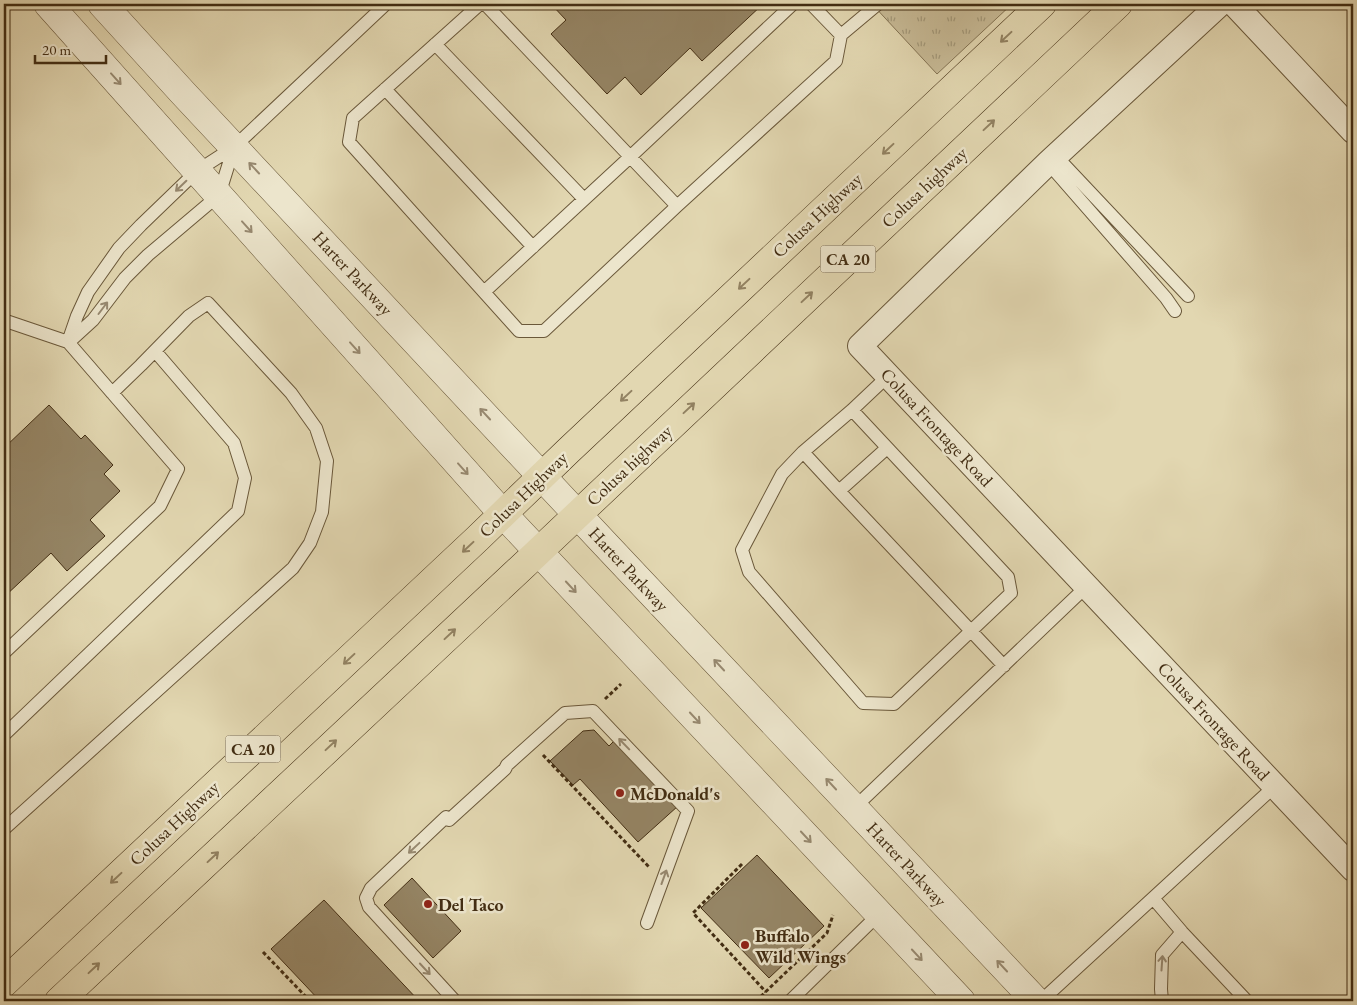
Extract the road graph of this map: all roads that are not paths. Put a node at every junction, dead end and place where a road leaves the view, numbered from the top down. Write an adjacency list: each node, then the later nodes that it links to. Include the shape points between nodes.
1 (48, 4): 20 (street, one-way to 20)
2 (102, 4): 17 (street, Harter Parkway)
3 (386, 4): 17 (lane)
4 (480, 4): 14 (lane)
5 (485, 4): 18 (lane)
6 (793, 4): 18 (lane)
7 (811, 4): 13 (lane)
8 (878, 4): 13 (lane)
9 (1042, 4): 36 (highway, Colusa Highway / CA 20, one-way to 36)
10 (1118, 4): 39 (highway, Colusa highway / CA 20, one-way to 10)
11 (1220, 4): 19 (street, Colusa Frontage Road)
12 (1234, 4): 16 (street)
13 (841, 35): 23 (lane, via 836,61)
14 (435, 44): 15 (lane); 22 (lane)
15 (386, 89): 24 (lane); 25 (lane, via 353,118 349,142)
16 (1353, 132)
17 (234, 147): 20 (lane); 21 (lane); 36 (street, Harter Parkway, one-way to 17)
18 (630, 157): 22 (lane); 23 (lane)
19 (1052, 160): 26 (lane); 27 (lane); 31 (street, Colusa Frontage Road, via 860,346)
20 (197, 171): 21 (street); 29 (lane, one-way to 29, via 119,248 88,292)
21 (219, 195): 29 (lane, one-way to 21, via 93,320 125,278 148,255); 38 (street, one-way to 38)
22 (584, 199): 24 (lane)
23 (677, 206): 25 (lane, via 544,332 519,331)
24 (533, 247): 25 (lane)
25 (484, 292)
26 (1188, 296)
27 (1176, 311)
28 (4, 323): 29 (lane)
29 (68, 342): 32 (lane)
30 (155, 351): 32 (lane); 45 (lane, via 234,443 245,478 238,511); 48 (lane, via 189,316 208,303 291,393 316,428 327,461 322,512 310,543 293,568)
31 (888, 376): 33 (lane); 41 (street, Colusa Frontage Road)
32 (112, 393): 43 (lane, via 178,469 160,506)
33 (852, 410): 34 (lane); 35 (lane)
34 (887, 448): 37 (lane); 42 (lane, via 1008,577 1011,593)
35 (804, 452): 37 (lane); 42 (lane, via 782,474 742,550 749,572 863,703 894,704)
36 (542, 476): 38 (highway, Colusa Highway / CA 20); 39 (street, Harter Parkway)
37 (839, 492): 42 (lane)
38 (503, 514): 40 (street); 54 (highway, Colusa Highway / CA 20, one-way to 54)
39 (577, 514): 40 (highway, Colusa Highway / CA 20); 47 (street, Harter Parkway, one-way to 39)
40 (538, 552): 51 (street, one-way to 51); 56 (highway, Colusa Highway / CA 20, one-way to 40)
41 (1087, 586): 44 (lane); 46 (street, Colusa Frontage Road)
42 (971, 630): 44 (lane)
43 (4, 653)
44 (1004, 666): 47 (lane)
45 (4, 735)
46 (1275, 786): 49 (street, Colusa Frontage Road); 50 (lane)
47 (854, 808): 59 (street, Harter Parkway, one-way to 47)
48 (4, 829)
49 (1353, 869)
50 (1153, 898): 53 (lane); 60 (lane)
51 (879, 914): 57 (lane); 58 (street, one-way to 58)
52 (647, 923): 55 (lane, one-way to 55, via 688,812 593,711 565,713 449,820 446,817 371,888 366,898 369,907)
53 (1182, 932): 61 (lane, one-way to 53, via 1162,955); 62 (lane)
54 (4, 983)
55 (454, 1000)
56 (59, 1001)
57 (790, 1001)
58 (961, 1001)
59 (1036, 1001)
60 (1041, 1001)
61 (1162, 1001)
62 (1247, 1001)

